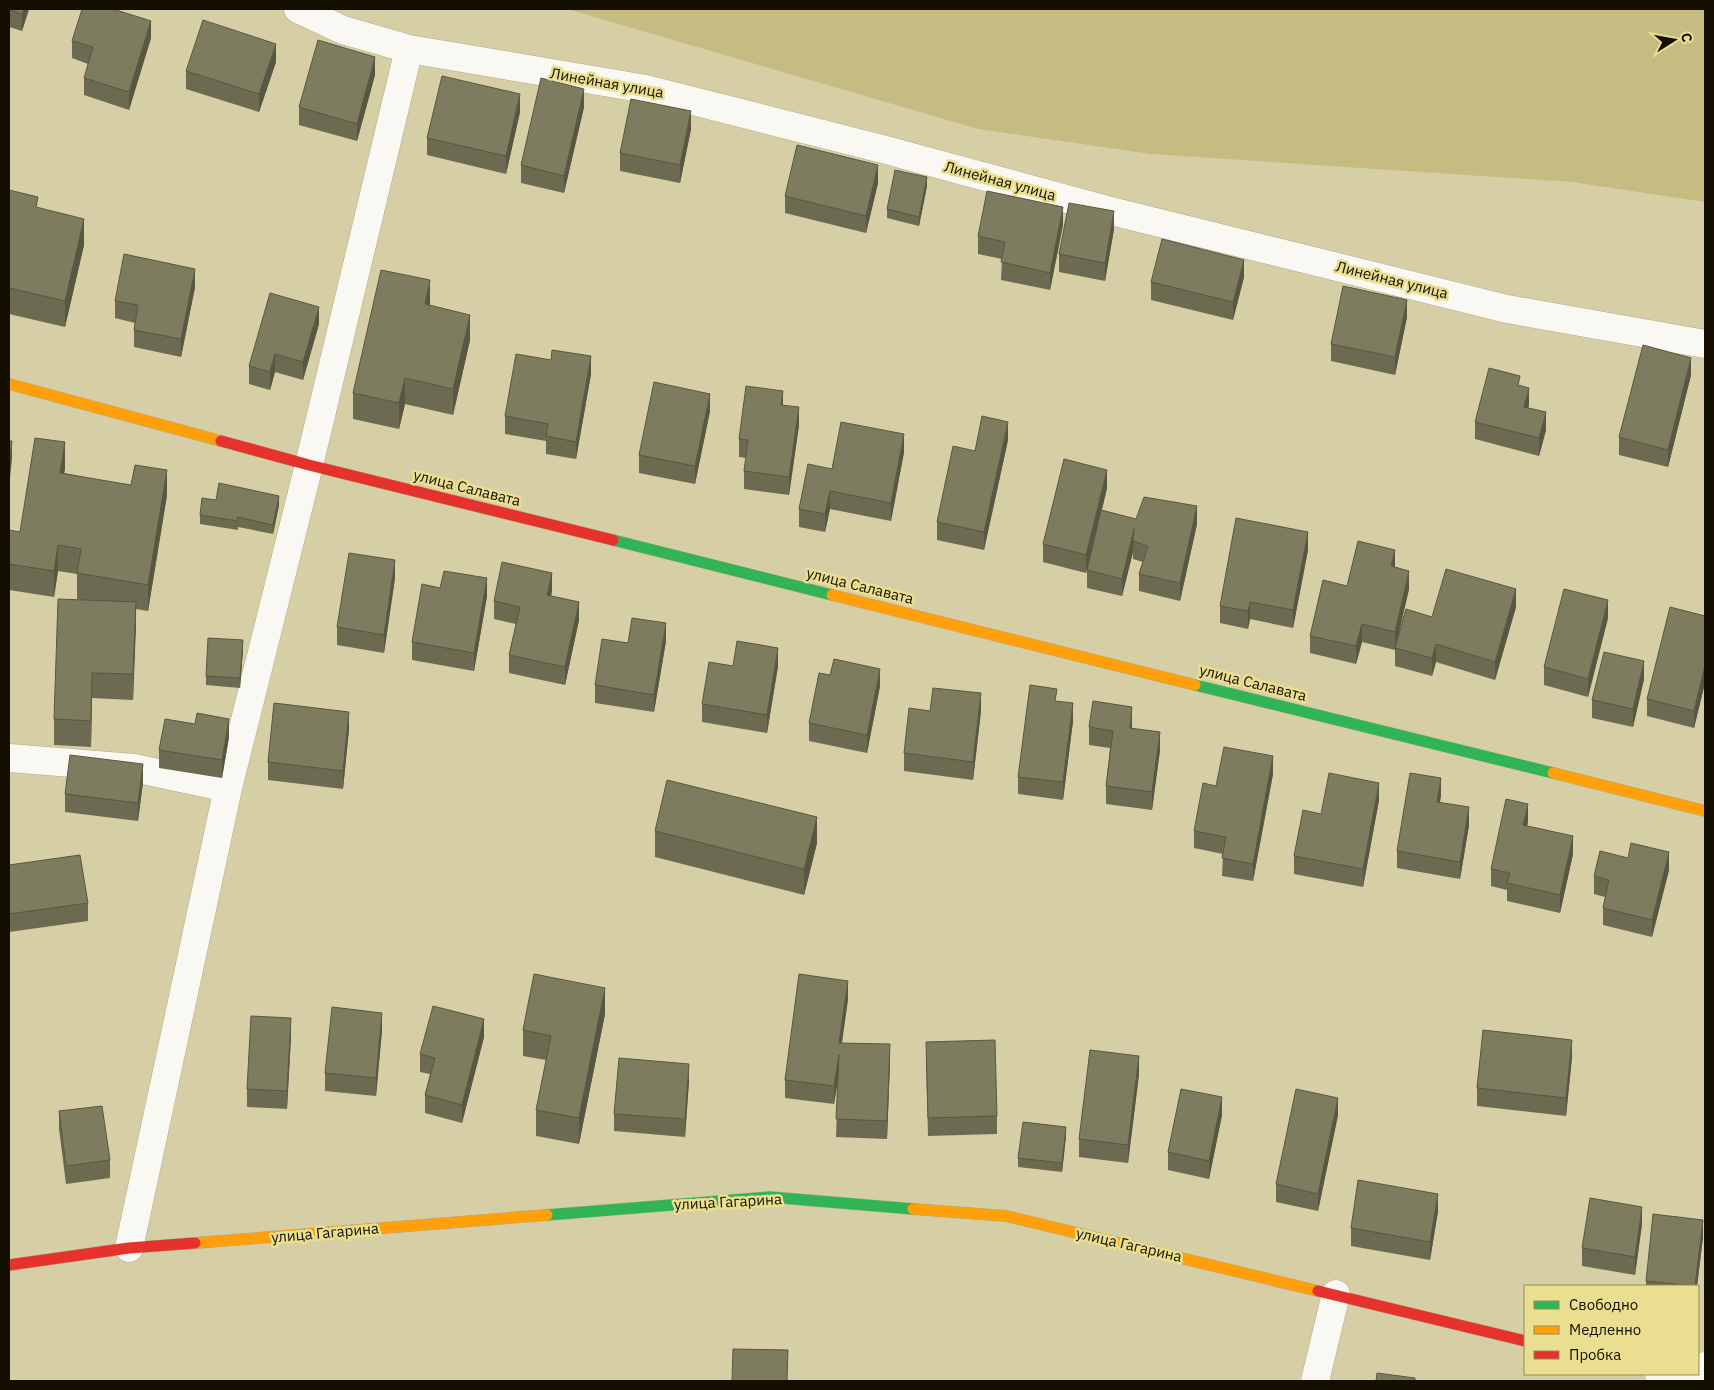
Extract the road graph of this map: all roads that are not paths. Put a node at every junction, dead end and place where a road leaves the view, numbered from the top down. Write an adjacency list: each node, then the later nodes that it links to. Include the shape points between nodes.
1 (298, 9): 2 (street, Линейная улица, via 343,30)
2 (409, 49): 3 (street, Линейная улица, via 646,89 1107,210 1507,309); 5 (street)
3 (1705, 344)
4 (9, 384): 5 (street, улица Салавата)
5 (309, 465): 7 (street); 8 (street, улица Салавата)
6 (9, 758): 7 (street, via 134,768)
7 (228, 788): 9 (street)
8 (1705, 811)
9 (129, 1248): 10 (street, улица Гагарина); 11 (street, улица Гагарина, via 770,1197 1006,1216)
10 (9, 1265)
11 (1336, 1294): 12 (street, улица Гагарина); 15 (street)
12 (1524, 1341)
13 (1705, 1366): 17 (street)
14 (1663, 1375): 16 (street)
15 (1315, 1381)
16 (1689, 1381)
17 (1702, 1381)

